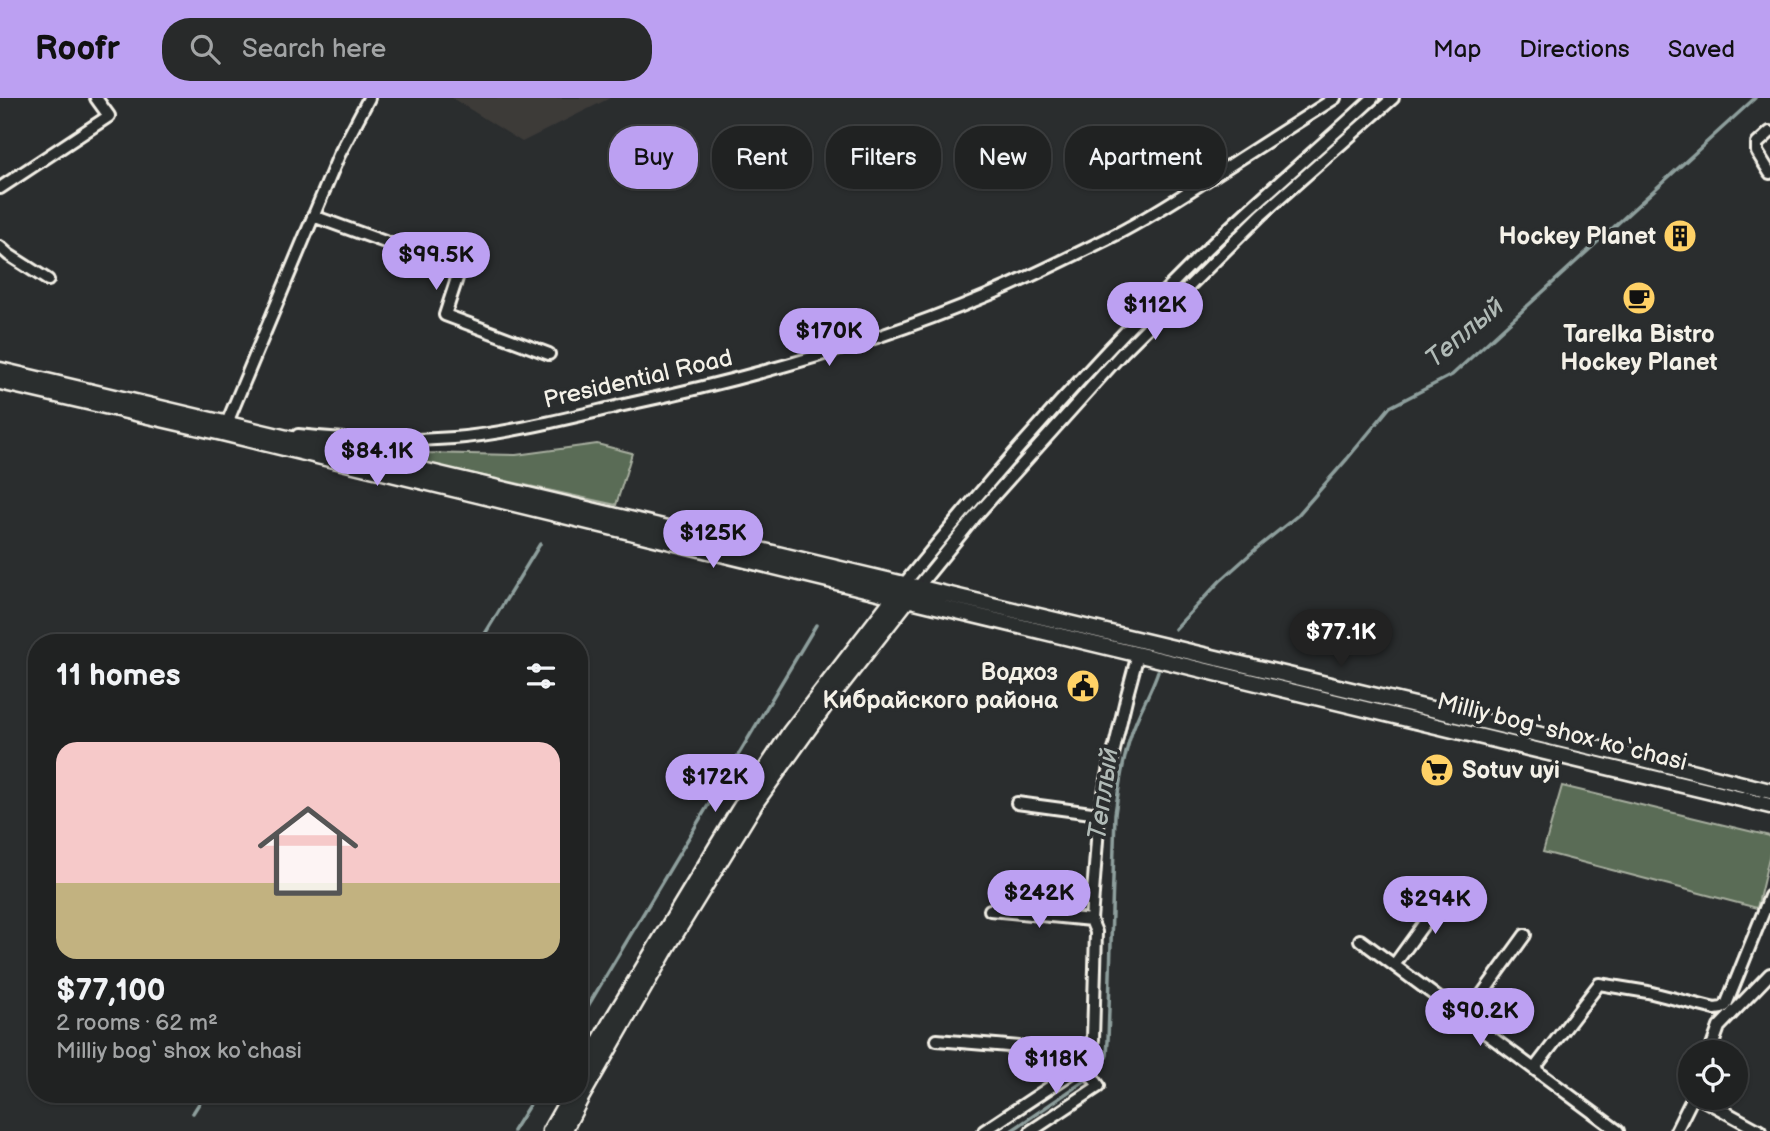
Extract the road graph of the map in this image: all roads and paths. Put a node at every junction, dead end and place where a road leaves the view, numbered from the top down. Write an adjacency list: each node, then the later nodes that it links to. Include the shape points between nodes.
1 (96, 98): 8 (street, via 109,116)
2 (369, 98): 9 (street)
3 (1335, 98): 16 (street, Presidential Road, via 1119,233 986,296 846,347 695,389 488,433 380,440)
4 (1373, 98): 17 (street, via 1205,251 1104,353 1024,442)
5 (1393, 98): 17 (street, via 1261,215 1124,351)
6 (1770, 132): 7 (street, via 1757,144)
7 (1770, 173)
8 (0, 188)
9 (313, 216): 12 (street, via 460,269 445,315); 15 (street)
10 (0, 247): 11 (street)
11 (48, 280)
12 (549, 354)
13 (0, 370): 15 (main road)
14 (0, 382): 15 (main road)
15 (224, 428): 16 (main road, Milliy bog‘ shox ko‘chasi); 18 (main road, Milliy bog‘ shox ko‘chasi)
16 (264, 432): 17 (main road, Milliy bog‘ shox ko‘chasi)
17 (911, 586): 18 (main road); 20 (main road, Milliy bog‘ shox ko‘chasi)
18 (901, 598): 19 (main road, Milliy bog‘ shox ko‘chasi); 38 (main road, via 790,732 737,811); 41 (main road, via 757,802)
19 (1138, 654): 21 (main road, Milliy bog‘ shox ko‘chasi); 25 (street)
20 (1647, 760): 21 (main road); 22 (main road, Milliy bog‘ shox ko‘chasi)
21 (1644, 775): 24 (main road, Milliy bog‘ shox ko‘chasi)
22 (1770, 791)
23 (1017, 803): 25 (street)
24 (1770, 806)
25 (1099, 814): 29 (street)
26 (1450, 888): 32 (street)
27 (1770, 896): 40 (street, via 1722,1008 1598,984)
28 (990, 910): 29 (street)
29 (1091, 920): 37 (street, via 1096,932)
30 (1525, 935): 34 (street)
31 (1360, 940): 32 (street)
32 (1394, 965): 34 (street)
33 (1770, 974): 36 (street, via 1719,1027)
34 (1465, 1017): 40 (street)
35 (937, 1040): 37 (street)
36 (1714, 1040)
37 (1091, 1052): 39 (street)
38 (588, 1063)
39 (1083, 1064): 48 (street); 49 (street, via 1099,1086)
40 (1534, 1069): 50 (street)
41 (588, 1086)
42 (566, 1103): 46 (main road)
43 (578, 1103): 47 (main road)
44 (1688, 1110): 51 (street)
45 (1720, 1110): 52 (street)
46 (550, 1131)
47 (564, 1131)
48 (984, 1131)
49 (1031, 1131)
50 (1618, 1131)
51 (1676, 1131)
52 (1760, 1131)

